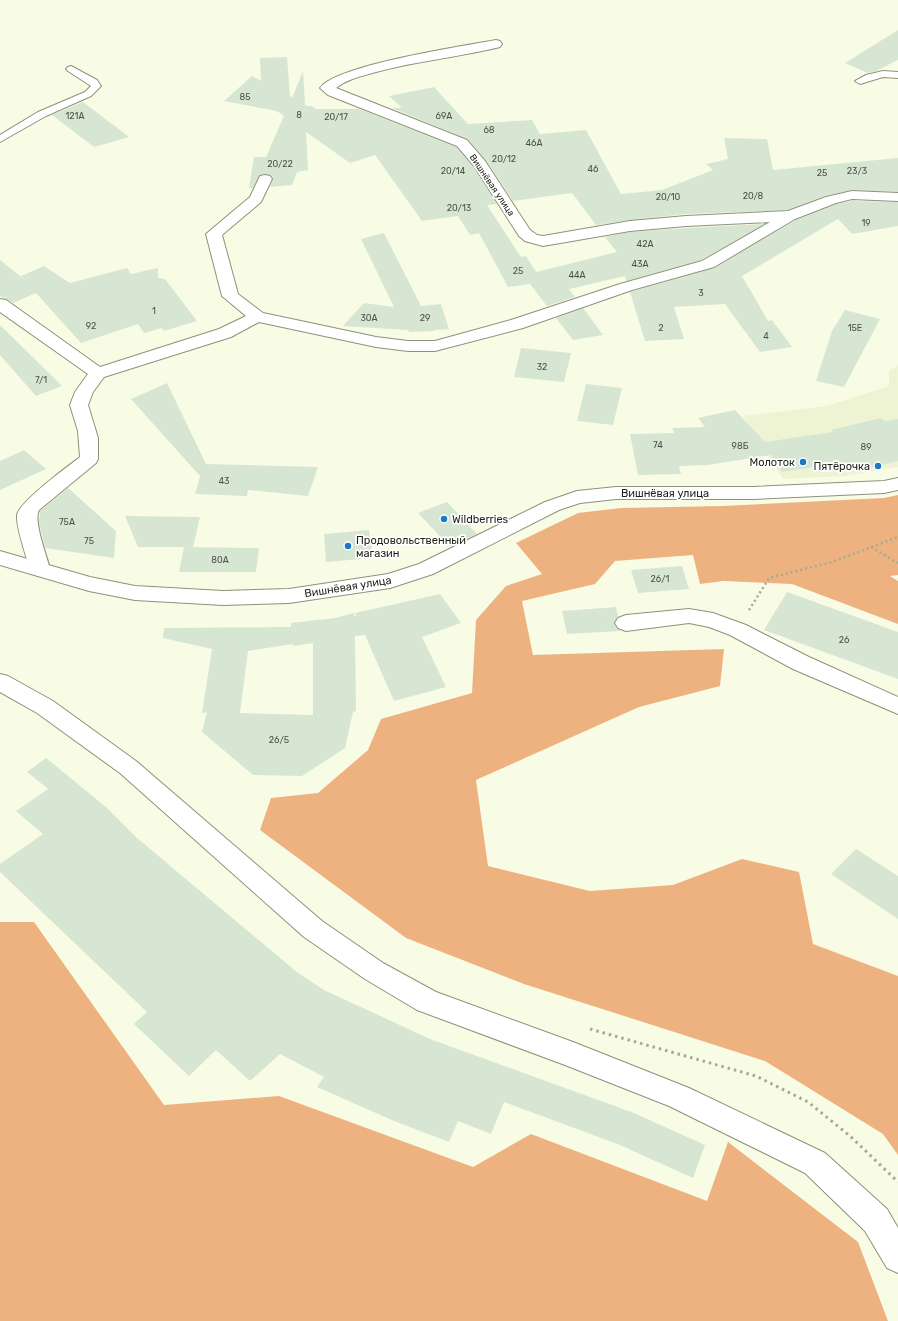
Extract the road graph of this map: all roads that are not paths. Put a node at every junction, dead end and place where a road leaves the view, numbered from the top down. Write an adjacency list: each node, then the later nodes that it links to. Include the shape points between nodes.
1 (496, 44): 8 (street, Вишнёвая улица, via 366,70 329,84 327,88 462,143 480,164 524,233 531,238 543,241 630,226)
2 (71, 69): 5 (lane, via 94,82 96,86 88,94 42,114)
3 (898, 75): 4 (lane, via 880,73)
4 (860, 81)
5 (0, 139)
6 (265, 179): 10 (street, via 256,199 214,234 230,296)
7 (898, 196): 8 (street, via 852,195 831,200)
8 (790, 216): 10 (street, via 708,264 626,287 517,324 435,346 376,342)
9 (0, 304): 11 (street)
10 (257, 317): 11 (street, via 225,333)
11 (98, 373): 14 (street, via 84,392 79,405 90,444 89,459 32,506 27,514)
12 (898, 484): 14 (street, Вишнёвая улица, via 884,487 753,493 616,493 577,497 552,506 426,569 390,581 289,596 223,598 135,592 89,584)
13 (0, 558): 14 (street, Вишнёвая улица)
14 (40, 569)
15 (626, 623): 17 (street, via 689,616 713,620)
16 (0, 682): 18 (street, via 45,707 128,767 314,929 374,970 427,1001 679,1097 815,1163 876,1220)
17 (898, 706)
18 (898, 1258)

